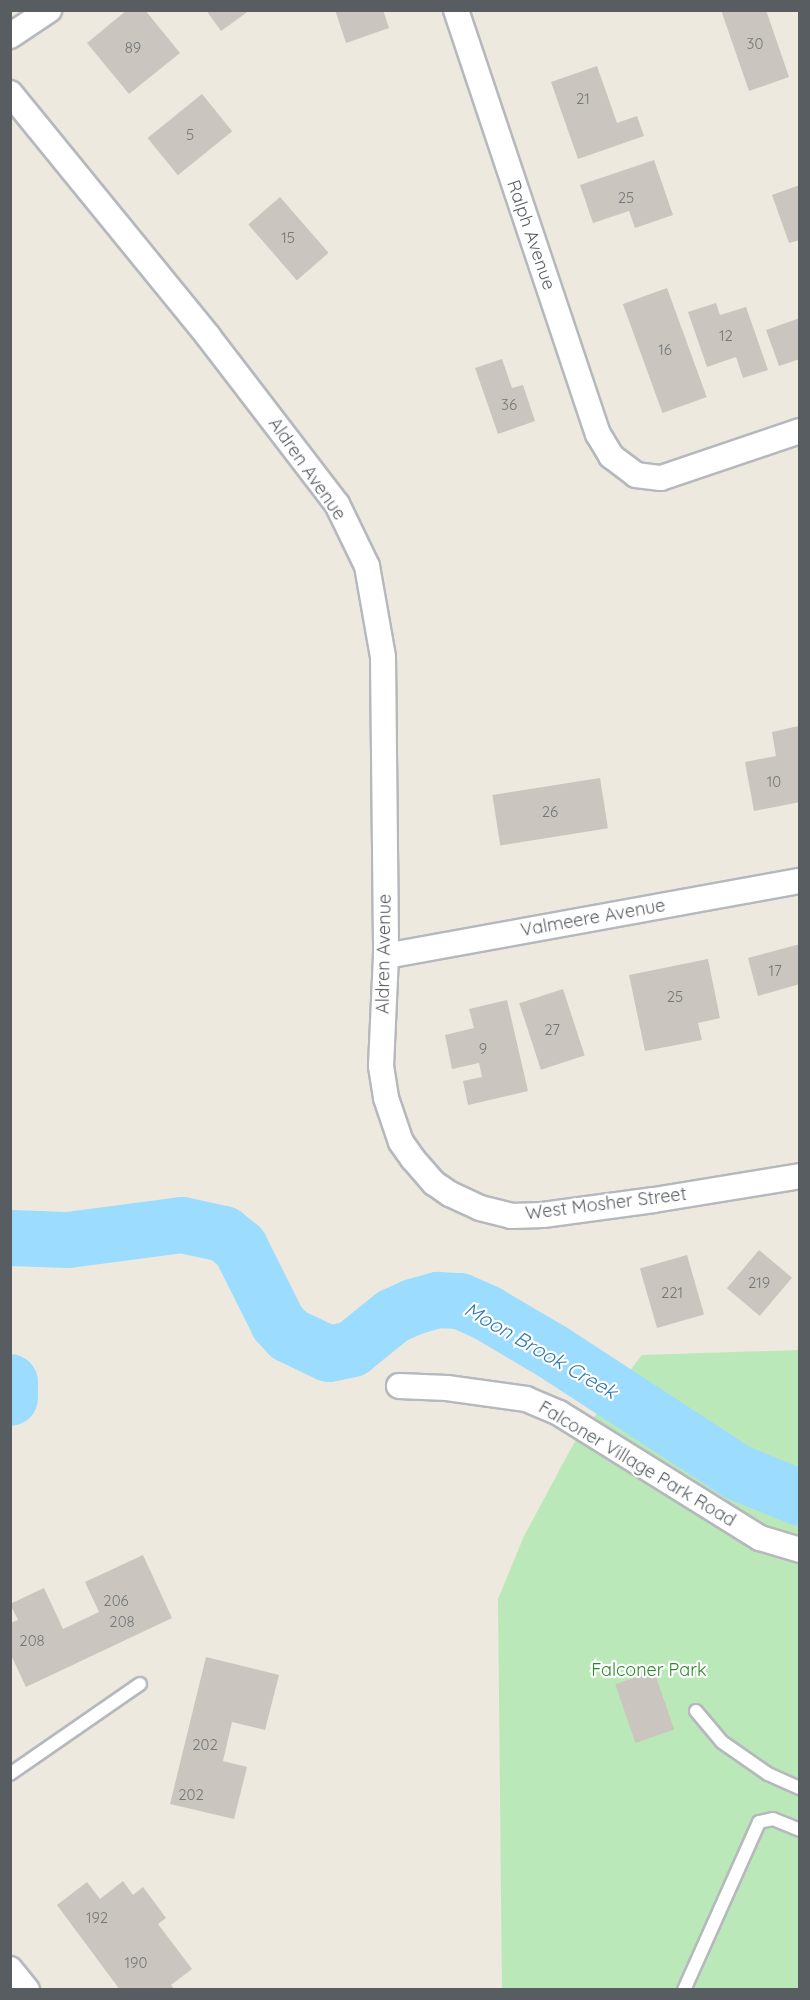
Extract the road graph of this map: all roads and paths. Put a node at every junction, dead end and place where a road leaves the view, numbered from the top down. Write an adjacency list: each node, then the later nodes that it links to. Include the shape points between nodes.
1 (49, 10): 3 (street)
2 (456, 10): 5 (street, Ralph Avenue, via 598,434 611,456 636,475 661,478)
3 (10, 36)
4 (10, 93): 7 (street, Aldren Avenue, via 208,336 337,504 367,566 383,657)
5 (800, 431)
6 (800, 881): 7 (street, Valmeere Avenue)
7 (386, 956): 8 (street, Aldren Avenue, via 381,1066 386,1098 400,1142)
8 (423, 1172): 9 (street, West Mosher Street, via 450,1194 511,1216 654,1200)
9 (800, 1176)
10 (399, 1386): 11 (street, Falconer Village Park Road, via 526,1399 559,1413 760,1538)
11 (800, 1550)
12 (140, 1684): 14 (lane)
13 (696, 1711): 15 (lane, via 722,1742 768,1774)
14 (10, 1774)
15 (800, 1788)
16 (800, 1830): 19 (lane, via 772,1819 759,1822)
17 (10, 1969): 18 (street)
18 (27, 1989)
19 (684, 1989)

